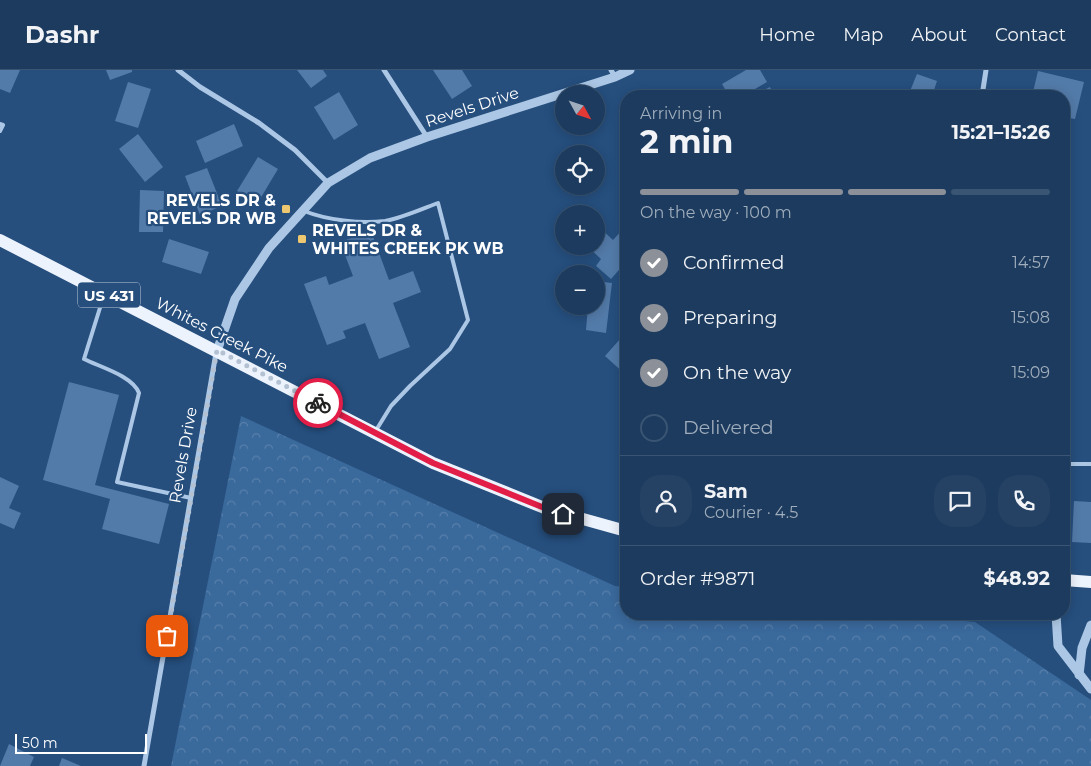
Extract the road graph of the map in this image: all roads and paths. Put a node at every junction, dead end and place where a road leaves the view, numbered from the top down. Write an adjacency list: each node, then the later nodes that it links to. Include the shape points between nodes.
1 (178, 70): 10 (street, via 295,150)
2 (384, 70): 9 (street)
3 (630, 70): 5 (street, Revels Drive)
4 (986, 70): 6 (street)
5 (613, 74): 9 (street, Revels Drive)
6 (983, 90)
7 (0, 124): 8 (lane, via 3,125)
8 (0, 131)
9 (427, 137): 10 (street, Revels Drive, via 370,158)
10 (328, 183): 11 (street, Revels Drive)
11 (304, 211): 14 (street, Revels Drive, via 269,248 235,299); 15 (lane, via 320,218 386,221 438,203 468,320 450,349 391,406)
12 (0, 240): 13 (main road, Whites Creek Pike / US 431)
13 (105, 293): 14 (main road, Whites Creek Pike / US 431); 18 (lane, via 84,359 127,379 139,393 117,482)
14 (217, 350): 15 (main road, Whites Creek Pike / US 431); 18 (street, Revels Drive)
15 (374, 432): 19 (main road, Whites Creek Pike / US 431, via 433,463 547,509)
16 (1070, 464): 17 (lane)
17 (1091, 464)
18 (191, 498): 26 (street, Revels Drive)
19 (620, 529)
20 (1070, 580): 21 (main road)
21 (1091, 582)
22 (1056, 620): 24 (street, via 1058,646)
23 (1091, 625): 24 (street, via 1082,648)
24 (1079, 675): 25 (street)
25 (1091, 689)
26 (144, 766)

